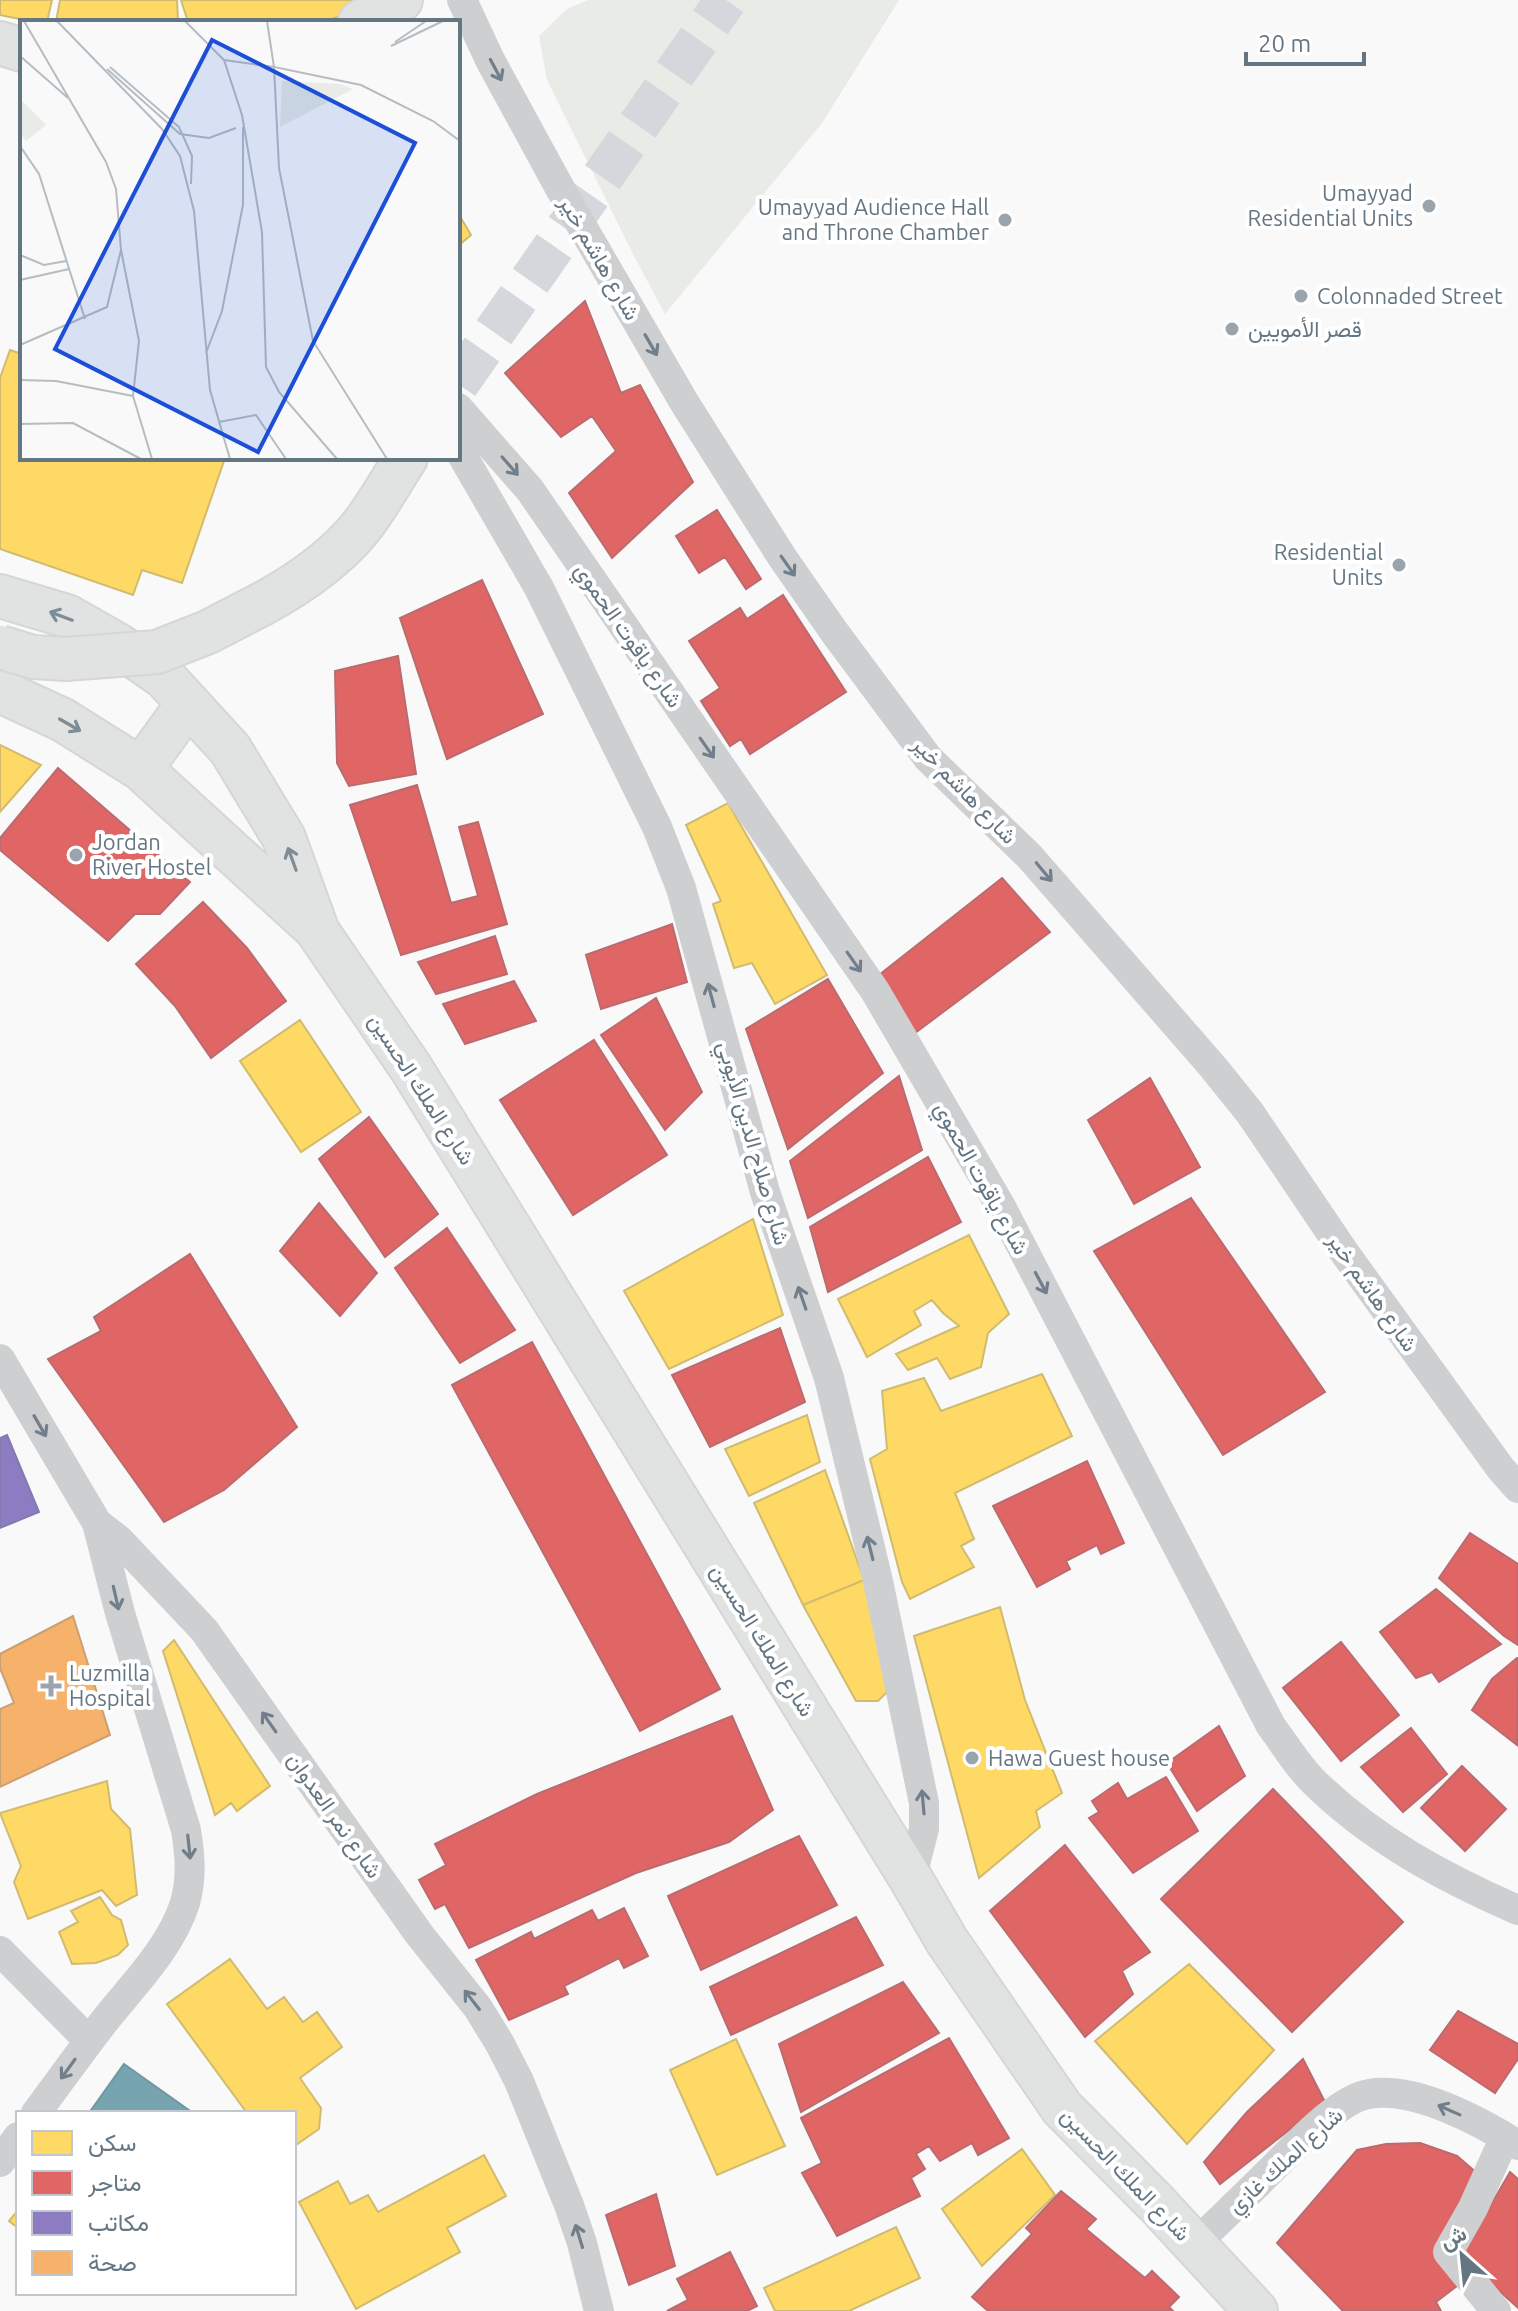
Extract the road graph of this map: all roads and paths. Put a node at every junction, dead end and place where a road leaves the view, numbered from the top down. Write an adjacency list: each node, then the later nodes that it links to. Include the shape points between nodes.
1 (401, 0): 3 (main road)
2 (462, 0): 18 (street, شارع هاشم خير, one-way to 18, via 562,192 684,402 835,633 928,758 1030,857 1250,1113 1344,1252)
3 (364, 20)
4 (0, 43): 5 (main road)
5 (20, 49)
6 (460, 410): 9 (street, شارع ياقوت الحموي, one-way to 9, via 530,490)
7 (460, 451): 10 (street, شارع صلاح الدين الأيوبي)
8 (405, 460): 12 (main road, bridge, via 337,554 281,594 208,632 157,652 66,659)
9 (587, 573): 10 (street); 21 (street, شارع ياقوت الحموي, one-way to 21, via 875,991 1000,1205 1271,1726 1310,1779 1359,1820 1414,1859)
10 (539, 588): 20 (street, شارع صلاح الدين الأيوبي, one-way to 10, via 924,1829 924,1803 829,1378 765,1192 681,888 657,827)
11 (0, 596): 14 (main road, شارع الملك الحسين, one-way to 11, via 164,677 118,645 67,616)
12 (0, 647)
13 (0, 691): 15 (main road, شارع الملك الحسين, one-way to 15, via 63,720)
14 (187, 705): 15 (main road); 16 (main road, شارع الملك الحسين, one-way to 14, via 284,838 230,749)
15 (141, 769): 16 (main road, شارع الملك الحسين)
16 (318, 932): 20 (main road, شارع الملك الحسين, via 411,1068)
17 (0, 1359): 19 (street, شارع نمر العدوان, one-way to 19)
18 (1518, 1488)
19 (97, 1523): 23 (street, one-way to 23, via 186,1830 190,1880 173,1931); 29 (street, شارع نمر العدوان, one-way to 19, via 569,2205 519,2081 478,2008 419,1934 204,1630)
20 (911, 1879): 28 (main road, شارع الملك الحسين, via 947,1941 1062,2108)
21 (1518, 1910)
22 (0, 1951): 23 (street)
23 (89, 2041): 24 (street, one-way to 24)
24 (37, 2111)
25 (16, 2140): 27 (street)
26 (1512, 2141): 28 (street, شارع الملك غازي, one-way to 28, via 1441,2105 1399,2094 1368,2094 1322,2121); 31 (street, via 1448,2252)
27 (0, 2162)
28 (1194, 2245): 30 (main road, شارع الملك الحسين)
29 (599, 2311)
30 (1256, 2311)
31 (1496, 2311)

